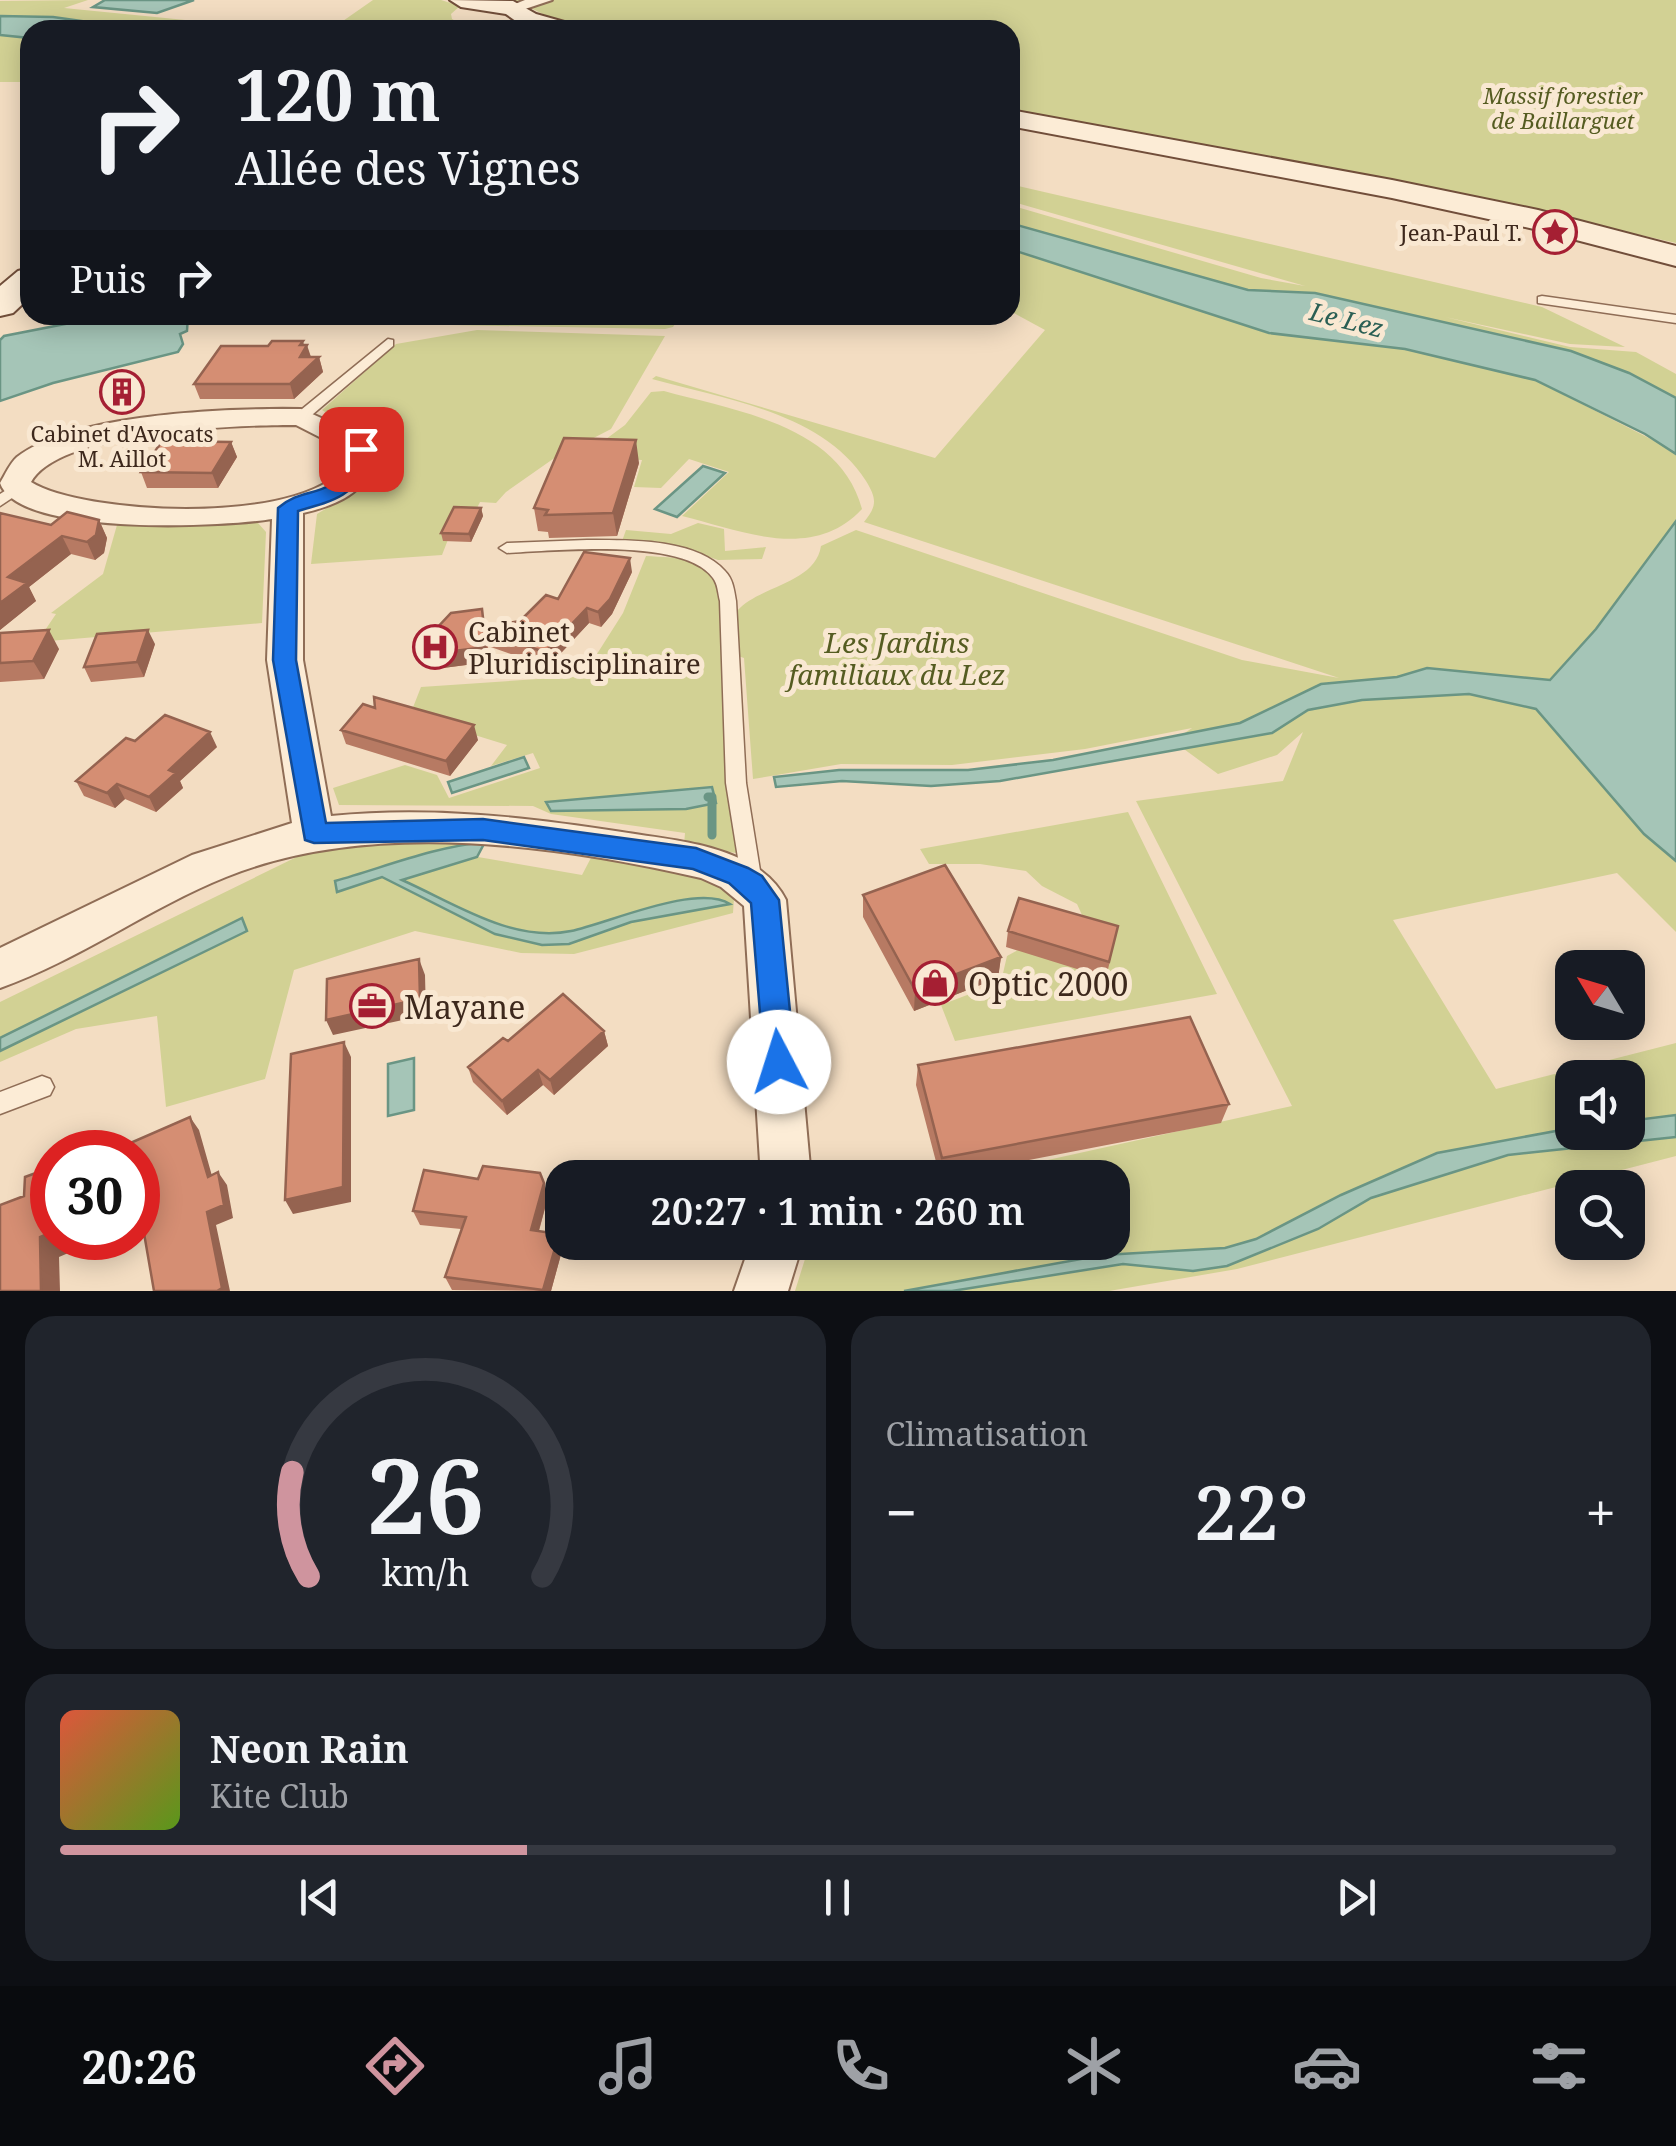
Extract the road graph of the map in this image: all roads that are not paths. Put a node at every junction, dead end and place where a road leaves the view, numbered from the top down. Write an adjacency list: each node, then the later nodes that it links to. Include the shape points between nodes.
1 (544, 0): 2 (street)
2 (484, 14): 3 (main road); 4 (main road)
3 (510, 20)
4 (515, 20)
5 (1020, 120): 6 (main road, via 1392,189)
6 (1676, 256)
7 (20, 287): 9 (main road)
8 (1542, 300): 10 (lane)
9 (0, 305)
10 (1676, 319)
11 (388, 343): 12 (lane)
12 (301, 418): 13 (street, via 196,418 114,433 35,458); 14 (street, via 354,443 364,460 340,490)
13 (8, 495): 14 (street, via 131,519)
14 (288, 508): 16 (street, via 285,660)
15 (508, 548): 17 (lane, via 663,549 698,558 719,574 728,601 736,783)
16 (314, 833): 17 (street, via 483,830 696,859); 18 (street, via 220,862)
17 (752, 884): 21 (street, via 765,900)
18 (0, 970)
19 (42, 1087): 20 (lane)
20 (0, 1102)
21 (785, 1160)
22 (771, 1260): 23 (street)
23 (761, 1291)

